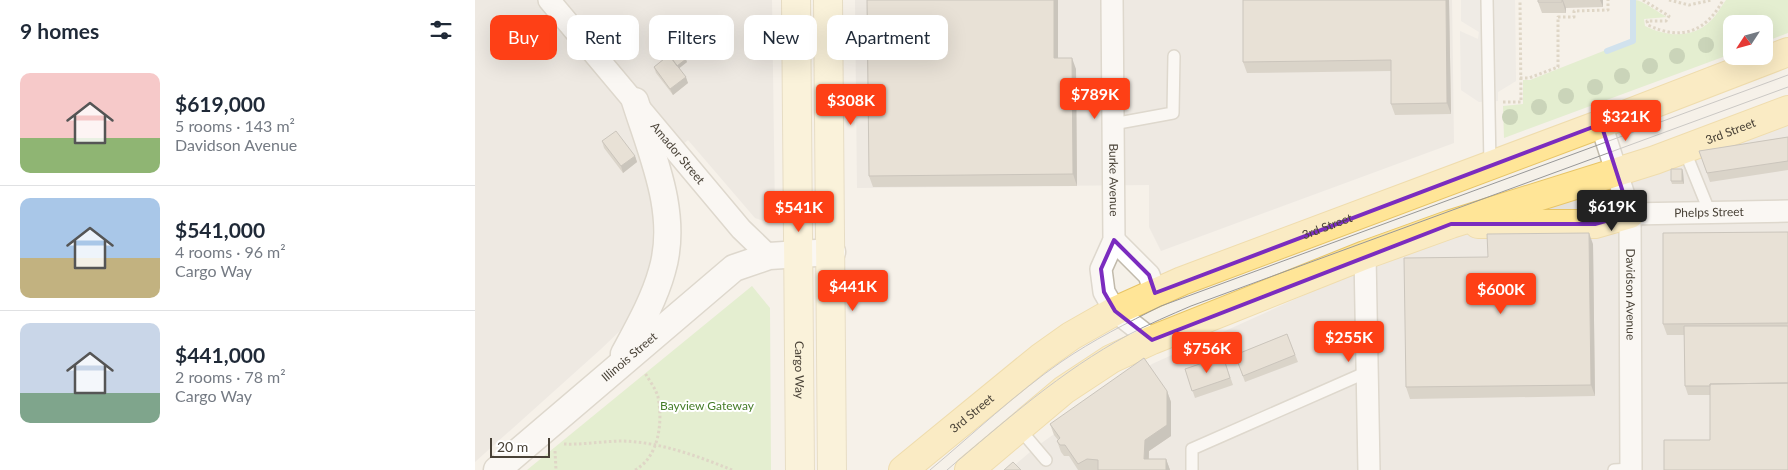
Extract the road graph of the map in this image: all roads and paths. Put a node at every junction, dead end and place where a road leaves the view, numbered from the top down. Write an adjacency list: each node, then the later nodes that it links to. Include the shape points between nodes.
1 (549, 0): 15 (street, Amador Street)
2 (796, 0): 29 (main road, Cargo Way)
3 (828, 0): 28 (main road)
4 (1112, 0): 18 (street, Burke Avenue)
5 (1487, 0): 21 (lane)
6 (1520, 0): 14 (path)
7 (1608, 0): 14 (path, via 1608,10 1574,11 1574,17 1558,17 1558,66 1529,78)
8 (1643, 0): 11 (path, via 1669,16 1667,21 1647,21 1648,25 1661,31 1679,33 1703,26)
9 (1669, 0): 10 (path, via 1689,5)
10 (1712, 0)
11 (1723, 0)
12 (1788, 52): 19 (main road, 3rd Street)
13 (1173, 56): 18 (lane, via 1173,113)
14 (1520, 78): 17 (path, via 1521,102 1501,102)
15 (635, 101): 31 (street, Amador Street, via 741,229); 35 (street, via 665,193 667,241 663,271)
16 (1788, 110): 20 (main road, 3rd Street)
17 (1501, 111)
18 (1113, 124): 27 (street, Burke Avenue)
19 (1601, 124): 21 (main road, 3rd Street); 22 (street, Davidson Avenue)
20 (1683, 149): 22 (main road, 3rd Street); 24 (lane)
21 (1491, 166): 32 (main road, 3rd Street)
22 (1617, 172): 25 (street, Davidson Avenue); 26 (main road, 3rd Street)
23 (1788, 212): 24 (street, Phelps Street)
24 (1710, 213): 25 (street, Phelps Street)
25 (1630, 214): 26 (main road, via 1595,224); 51 (street, Davidson Avenue)
26 (1451, 224): 30 (main road, 3rd Street)
27 (1114, 240): 32 (street, via 1149,275); 33 (street, Burke Avenue, via 1101,269 1104,292)
28 (832, 252): 29 (street); 46 (main road)
29 (797, 254): 31 (street); 45 (main road, Cargo Way)
30 (1365, 255): 34 (main road, 3rd Street); 36 (street)
31 (769, 256): 35 (street, Illinois Street, via 734,268)
32 (1155, 293): 33 (main road, 3rd Street)
33 (1115, 311): 34 (street, Burke Avenue); 47 (main road, 3rd Street, via 1040,358)
34 (1152, 340): 37 (main road, 3rd Street, via 1091,371)
35 (624, 362): 38 (street, Illinois Street); 39 (path, via 643,369 657,396 661,428)
36 (1367, 372): 49 (lane, via 1192,449); 50 (street)
37 (1019, 426): 40 (lane); 48 (main road, 3rd Street)
38 (549, 437): 39 (path); 41 (street, Illinois Street); 42 (path)
39 (655, 446): 43 (path, via 641,467); 44 (path, via 704,458)
40 (1046, 460)
41 (497, 470)
42 (556, 470)
43 (635, 470)
44 (732, 470)
45 (799, 470)
46 (833, 470)
47 (903, 470)
48 (969, 470)
49 (1192, 470)
50 (1369, 470)
51 (1626, 470)

